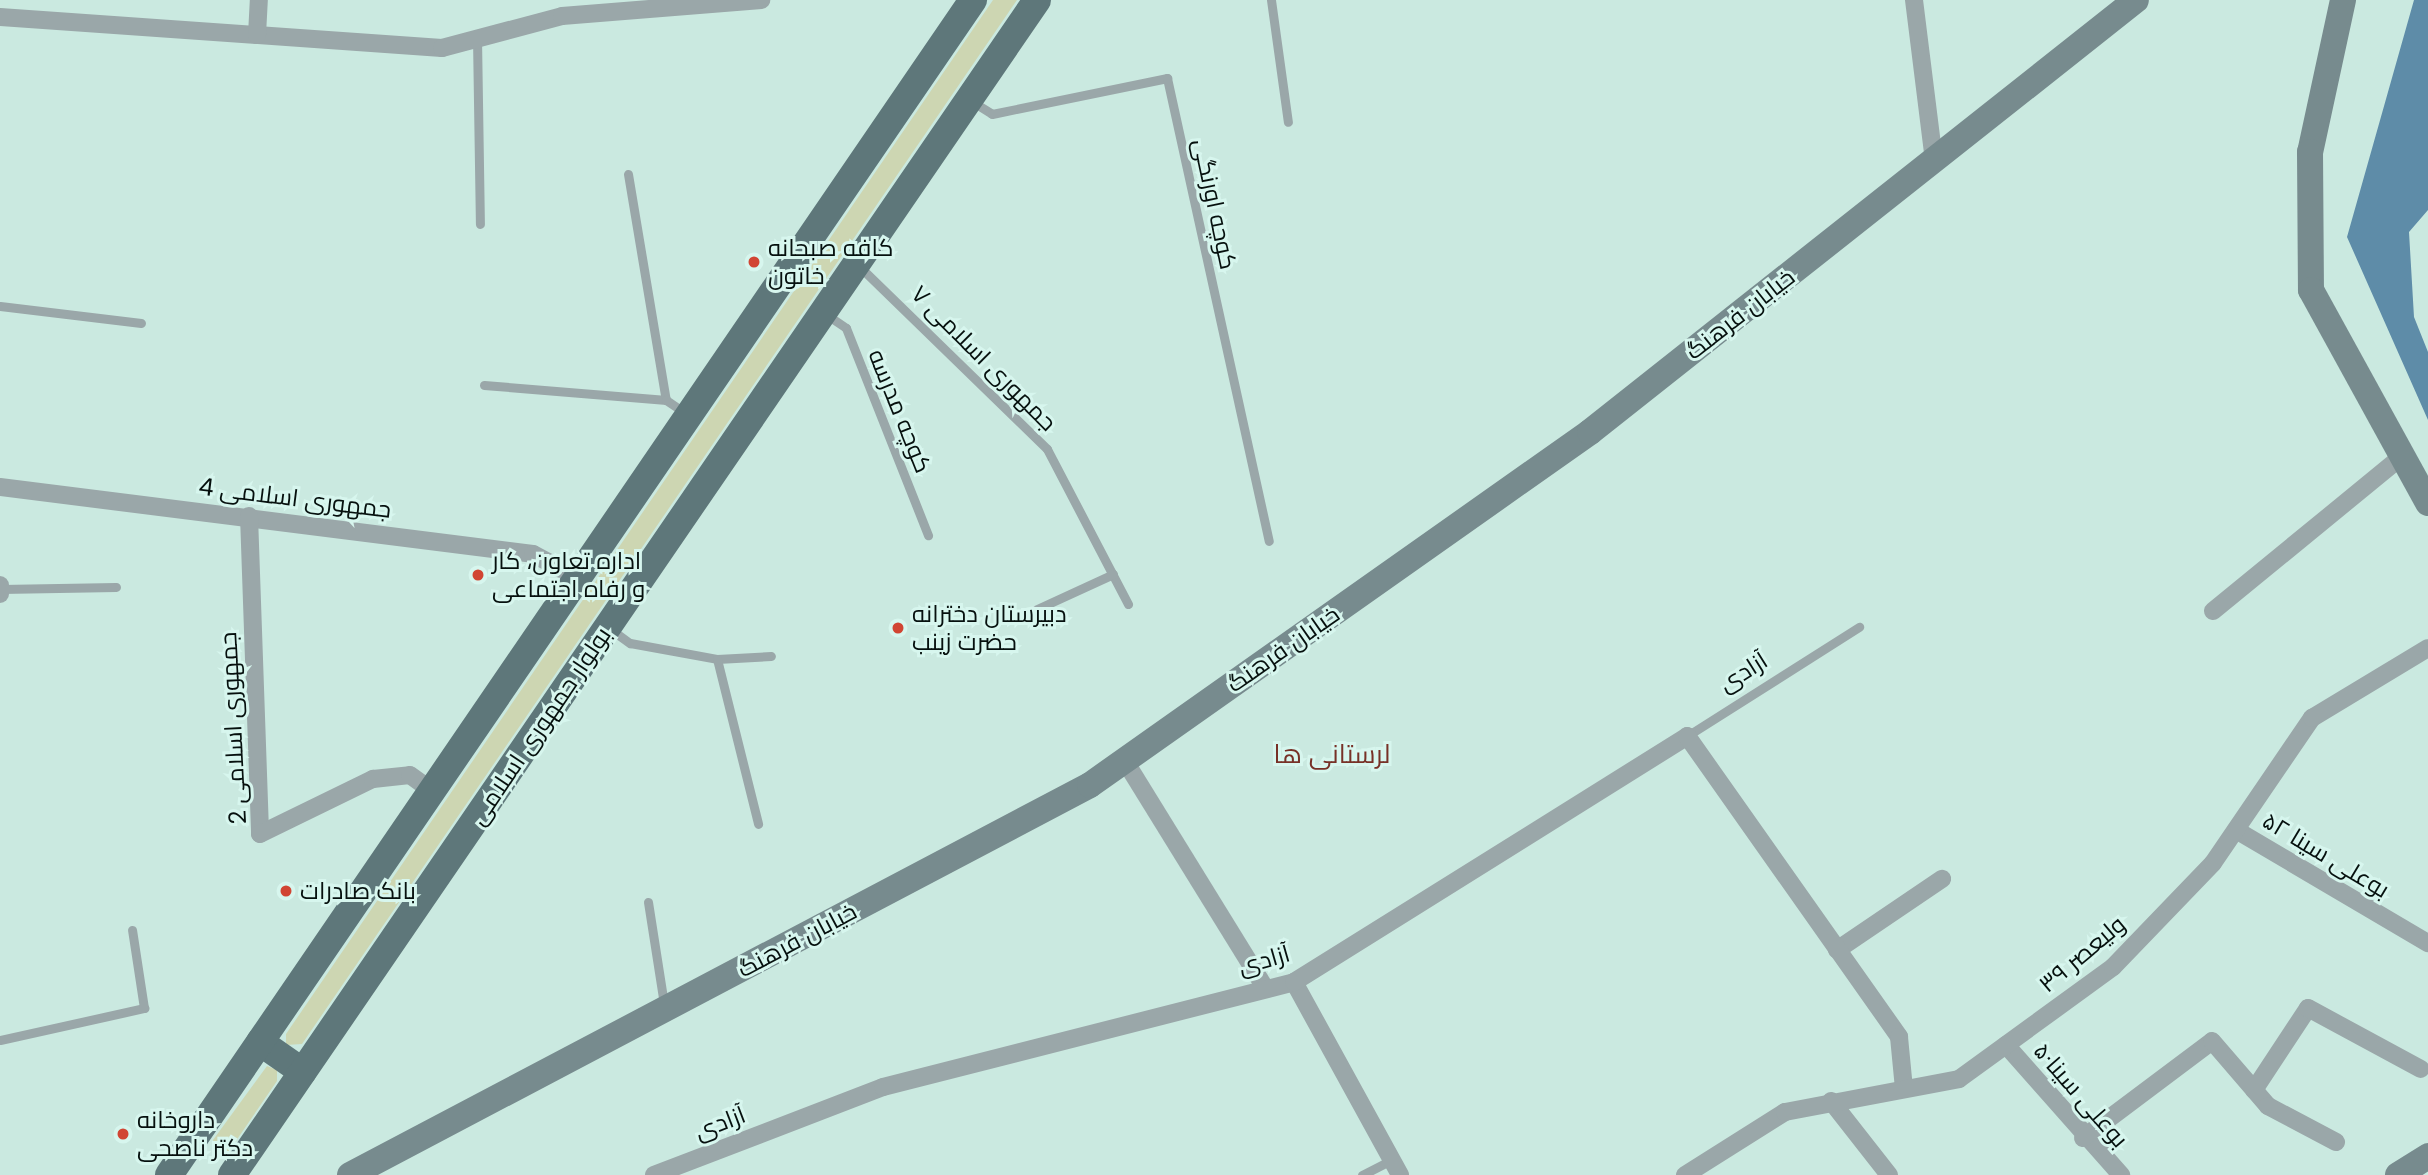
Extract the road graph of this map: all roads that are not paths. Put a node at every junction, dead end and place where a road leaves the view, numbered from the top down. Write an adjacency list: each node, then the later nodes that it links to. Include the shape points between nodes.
1 (259, 0): 10 (street)
2 (761, 0): 11 (street, via 562,16)
3 (973, 0): 22 (main road)
4 (1037, 0): 12 (main road, بولوار جمهوری اسلامی)
5 (1272, 0): 13 (lane)
6 (1914, 0): 14 (street)
7 (2136, 0): 14 (street, خیابان فرهنگ)
8 (2343, 0): 23 (street, via 2310,152 2311,290)
9 (0, 17): 10 (street)
10 (257, 35): 11 (street, via 442,48)
11 (477, 38): 16 (lane)
12 (969, 99): 17 (main road, بولوار جمهوری اسلامی); 28 (lane, کوچه اورنگی, via 992,114 1167,78)
13 (1288, 122)
14 (1934, 160): 42 (street, خیابان فرهنگ, via 1590,432)
15 (628, 174): 22 (lane)
16 (480, 224)
17 (856, 264): 19 (main road, بولوار جمهوری اسلامی); 29 (lane, جمهوری اسلامی ۷, via 1047,449)
18 (0, 306): 20 (lane)
19 (823, 312): 27 (lane, کوچه مدرسه, via 846,328); 36 (main road, بولوار جمهوری اسلامی)
20 (141, 323)
21 (484, 386): 22 (lane)
22 (678, 408): 30 (main road)
23 (2400, 457): 25 (street); 34 (street)
24 (0, 487): 26 (street, جمهوری اسلامی 4)
25 (2428, 503)
26 (249, 516): 30 (street, جمهوری اسلامی 4, via 533,554); 43 (street, جمهوری اسلامی 2, via 260,834 373,779 410,775)
27 (928, 535)
28 (1269, 541)
29 (1113, 574): 33 (lane, جمهوری اسلامی ۷); 35 (lane)
30 (578, 578): 43 (main road)
31 (116, 587): 32 (lane)
32 (0, 589)
33 (1128, 604)
34 (2213, 611)
35 (1024, 615)
36 (607, 627): 40 (lane, via 630,643); 58 (main road, بولوار جمهوری اسلامی)
37 (1859, 627): 41 (lane, آزادی)
38 (2428, 648): 45 (street, ولیعصر ۳۹, via 2312,718)
39 (771, 656): 40 (lane)
40 (717, 659): 44 (lane)
41 (1687, 736): 50 (street); 51 (street, آزادی)
42 (1125, 761): 52 (street); 53 (street, خیابان فرهنگ)
43 (432, 791): 55 (main road)
44 (758, 824)
45 (2236, 830): 49 (street, بوعلی سینا ۵۲); 56 (street, ولیعصر ۳۹, via 2213,863 2113,967)
46 (1942, 879): 50 (street)
47 (648, 902): 53 (lane)
48 (132, 930): 54 (lane, via 144,1008)
49 (2428, 943)
50 (1838, 950): 59 (street, via 1899,1037)
51 (1294, 982): 52 (street, آزادی); 65 (street)
52 (1264, 986): 70 (street, آزادی, via 883,1087)
53 (665, 1010): 69 (street, خیابان فرهنگ)
54 (0, 1040)
55 (260, 1042): 58 (main road); 67 (main road)
56 (2006, 1045): 59 (street, ولیعصر ۳۹, via 1959,1079); 62 (street, بوعلی سینا۵۰)
57 (2421, 1069): 60 (street, via 2308,1008)
58 (303, 1072): 68 (main road, بولوار جمهوری اسلامی)
59 (1904, 1089): 61 (street, ولیعصر ۳۹)
60 (2254, 1090): 62 (street, via 2212,1041); 63 (street, via 2268,1106)
61 (1831, 1101): 72 (street, ولیعصر ۳۹, via 1785,1112); 73 (street)
62 (2083, 1138): 74 (street, بوعلی سینا۵۰)
63 (2336, 1142)
64 (2428, 1156): 66 (street)
65 (1396, 1168): 71 (lane)
66 (2401, 1174)
67 (169, 1175)
68 (232, 1175)
69 (350, 1175)
70 (654, 1175)
71 (1362, 1175)
72 (1685, 1175)
73 (1889, 1175)
74 (2121, 1175)

